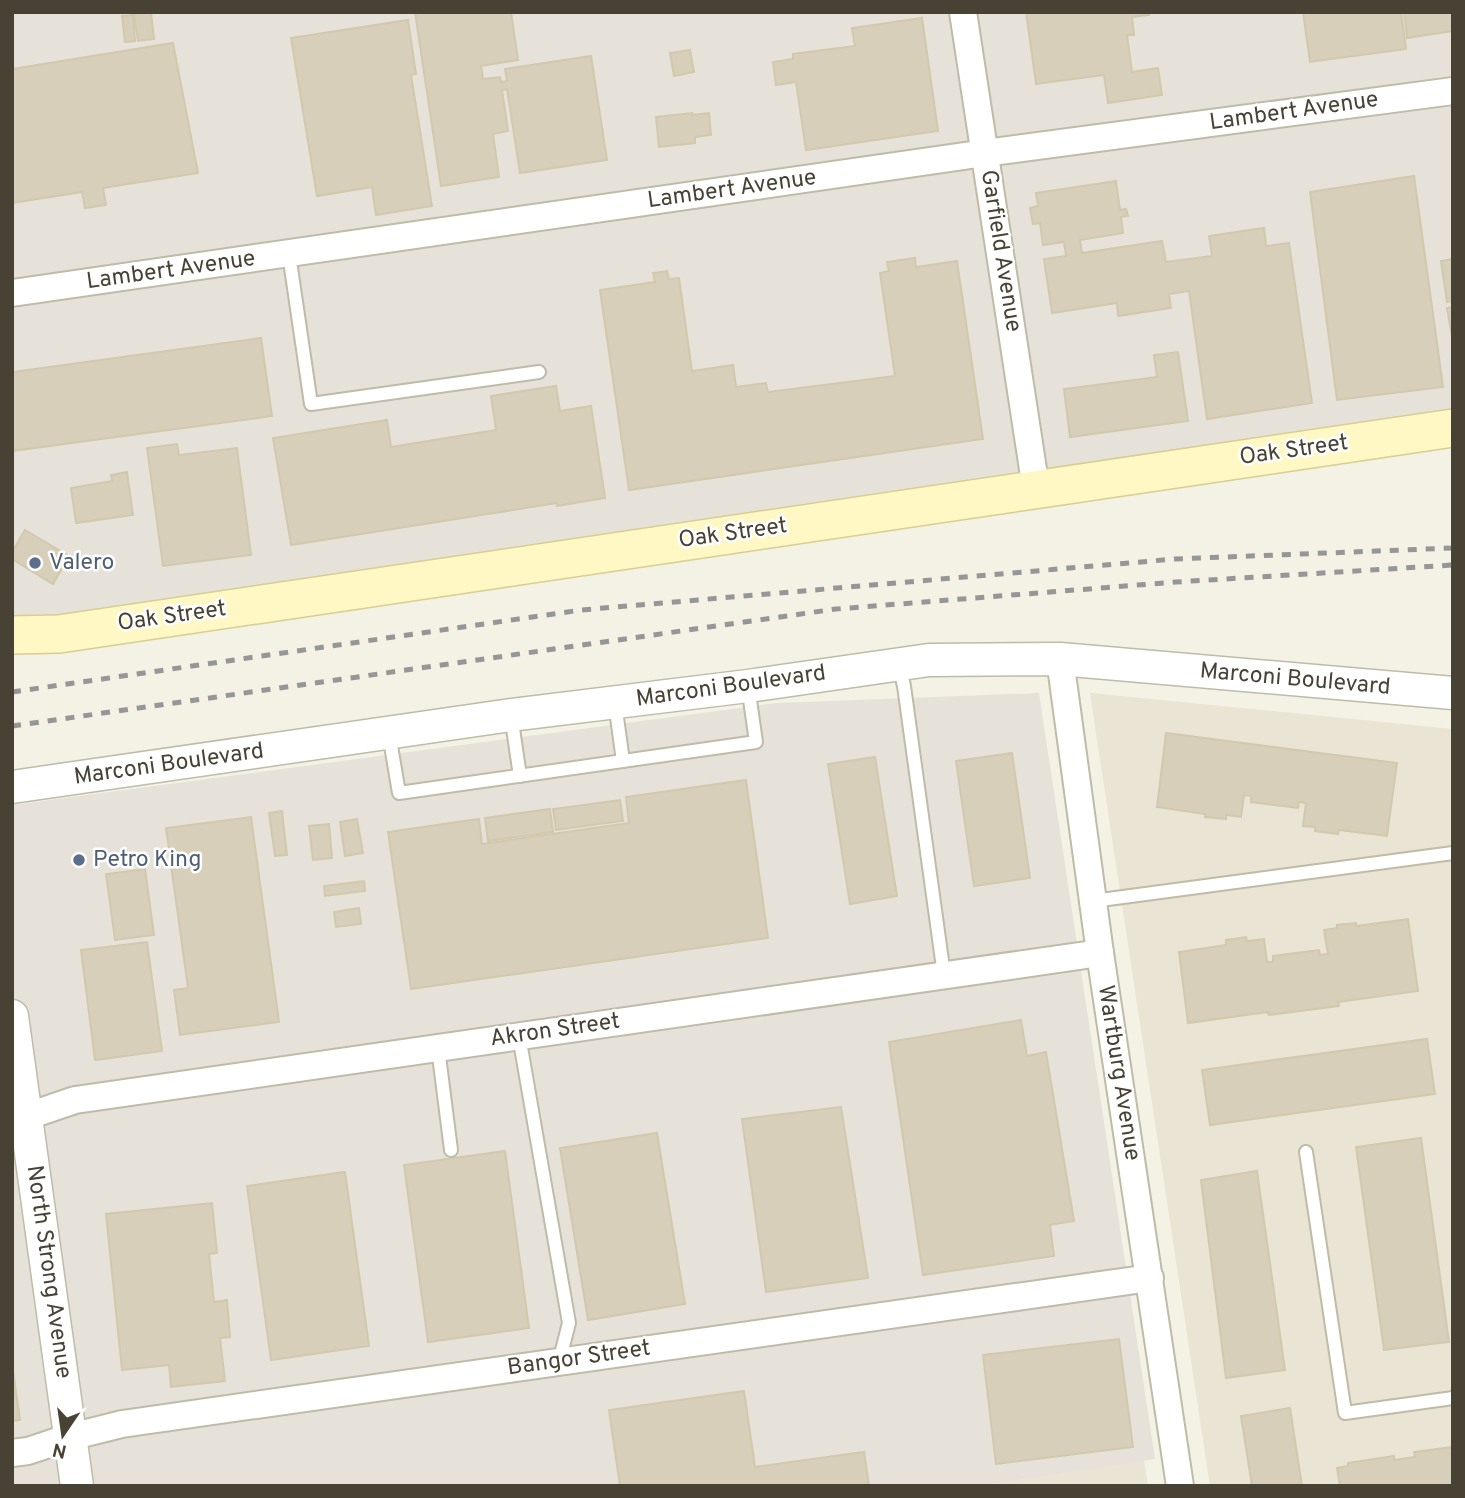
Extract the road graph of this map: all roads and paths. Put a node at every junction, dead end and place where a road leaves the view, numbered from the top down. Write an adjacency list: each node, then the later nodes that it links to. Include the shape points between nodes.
1 (963, 12): 3 (street, Garfield Avenue)
2 (1453, 91): 3 (street, Lambert Avenue)
3 (985, 153): 4 (street, Lambert Avenue); 8 (street, Garfield Avenue)
4 (289, 254): 5 (street, Lambert Avenue); 6 (lane, via 311,404)
5 (12, 293)
6 (539, 372)
7 (1453, 428): 8 (main road, Oak Street)
8 (1036, 489): 9 (main road, Oak Street, via 72,632)
9 (12, 635)
10 (1060, 659): 11 (street, Marconi Boulevard); 13 (street, Marconi Boulevard); 21 (street, Wartburg Avenue)
11 (898, 663): 12 (street, Marconi Boulevard); 23 (lane)
12 (748, 685): 14 (street, Marconi Boulevard); 17 (lane, via 755,742)
13 (1453, 693)
14 (615, 703): 15 (street, Marconi Boulevard); 17 (lane)
15 (511, 715): 16 (street, Marconi Boulevard); 18 (lane)
16 (389, 734): 18 (lane, via 399,793); 19 (street, Marconi Boulevard)
17 (623, 761): 18 (lane)
18 (520, 776)
19 (12, 788)
20 (1453, 853): 21 (lane)
21 (1093, 901): 22 (street, Wartburg Avenue)
22 (1100, 953): 23 (street, Akron Street); 30 (street, Wartburg Avenue)
23 (944, 975): 25 (street, Akron Street)
24 (12, 1016): 27 (street, North Strong Avenue)
25 (519, 1036): 26 (street, Akron Street); 31 (lane, via 569,1323)
26 (438, 1048): 27 (street, Akron Street, via 75,1100); 28 (lane)
27 (20, 1117): 33 (street, North Strong Avenue)
28 (452, 1150)
29 (1307, 1152): 32 (lane, via 1345,1413)
30 (1150, 1278): 31 (street, Bangor Street); 36 (street, Wartburg Avenue)
31 (559, 1362): 33 (street, Bangor Street, via 122,1424)
32 (1453, 1398)
33 (71, 1437): 34 (street, Bangor Street); 35 (street, North Strong Avenue)
34 (12, 1454)
35 (77, 1486)
36 (1180, 1486)

